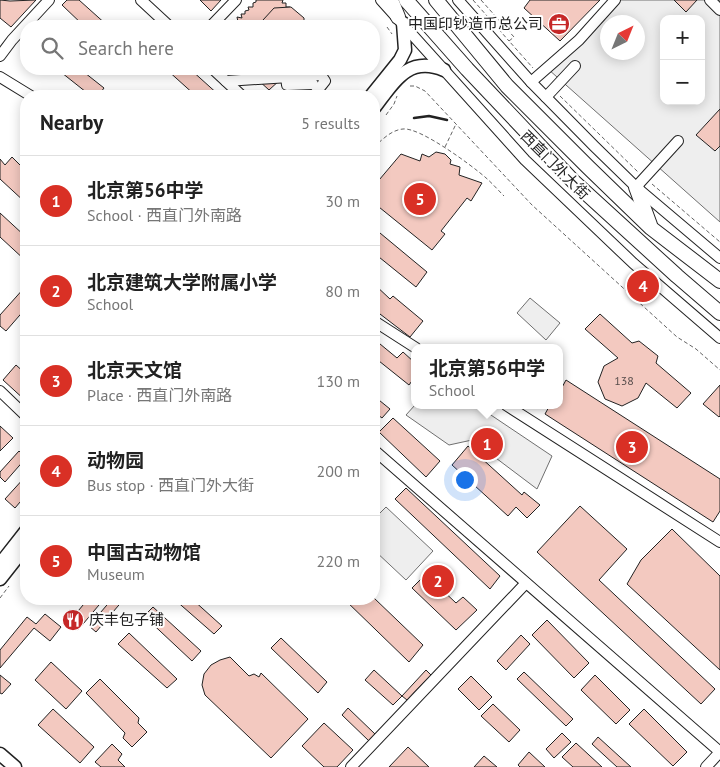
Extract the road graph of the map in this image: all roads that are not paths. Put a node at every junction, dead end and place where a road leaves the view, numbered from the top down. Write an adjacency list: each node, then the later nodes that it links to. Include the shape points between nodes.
1 (49, 0): 12 (street)
2 (141, 0): 13 (street)
3 (236, 0): 14 (street)
4 (381, 0): 15 (street, 西直门外大街)
5 (391, 0): 15 (highway)
6 (406, 0): 39 (highway, 西直门外大街, via 574,182)
7 (436, 0): 36 (highway, 西直门外大街, via 507,86)
8 (458, 0): 26 (street)
9 (615, 0): 26 (street, via 579,40)
10 (710, 0): 11 (street)
11 (720, 10)
12 (30, 20)
13 (162, 20)
14 (217, 20)
15 (401, 20): 19 (street, 西直门外大街); 31 (main road, via 405,50)
16 (20, 31): 17 (street)
17 (0, 56)
18 (575, 66): 32 (street)
19 (444, 70): 33 (main road, via 427,64 408,69); 41 (street, 西直门外大街, via 525,160 650,278)
20 (220, 75): 25 (street)
21 (321, 75): 30 (street, via 325,81)
22 (321, 75): 24 (street)
23 (0, 77): 28 (street)
24 (286, 77): 25 (street); 27 (street, via 287,85)
25 (226, 81): 29 (street)
26 (531, 82): 32 (street)
27 (313, 84)
28 (21, 90)
29 (237, 90)
30 (318, 90)
31 (376, 90)
32 (546, 97): 35 (street)
33 (380, 101)
34 (678, 141): 35 (street)
35 (640, 182): 36 (highway); 37 (street)
36 (651, 228): 38 (highway, 西直门外大街)
37 (720, 258)
38 (720, 281)
39 (720, 313)
40 (380, 325): 42 (street)
41 (720, 338)
42 (411, 345)
43 (0, 391): 45 (street)
44 (512, 409): 48 (street)
45 (20, 410)
46 (380, 455): 52 (street)
47 (20, 538): 50 (main road)
48 (720, 542)
49 (20, 554): 51 (main road)
50 (0, 564)
51 (0, 579)
52 (526, 583): 53 (street); 56 (street)
53 (720, 752): 57 (street)
54 (0, 754): 55 (main road)
55 (14, 767)
56 (351, 767)
57 (706, 767)

